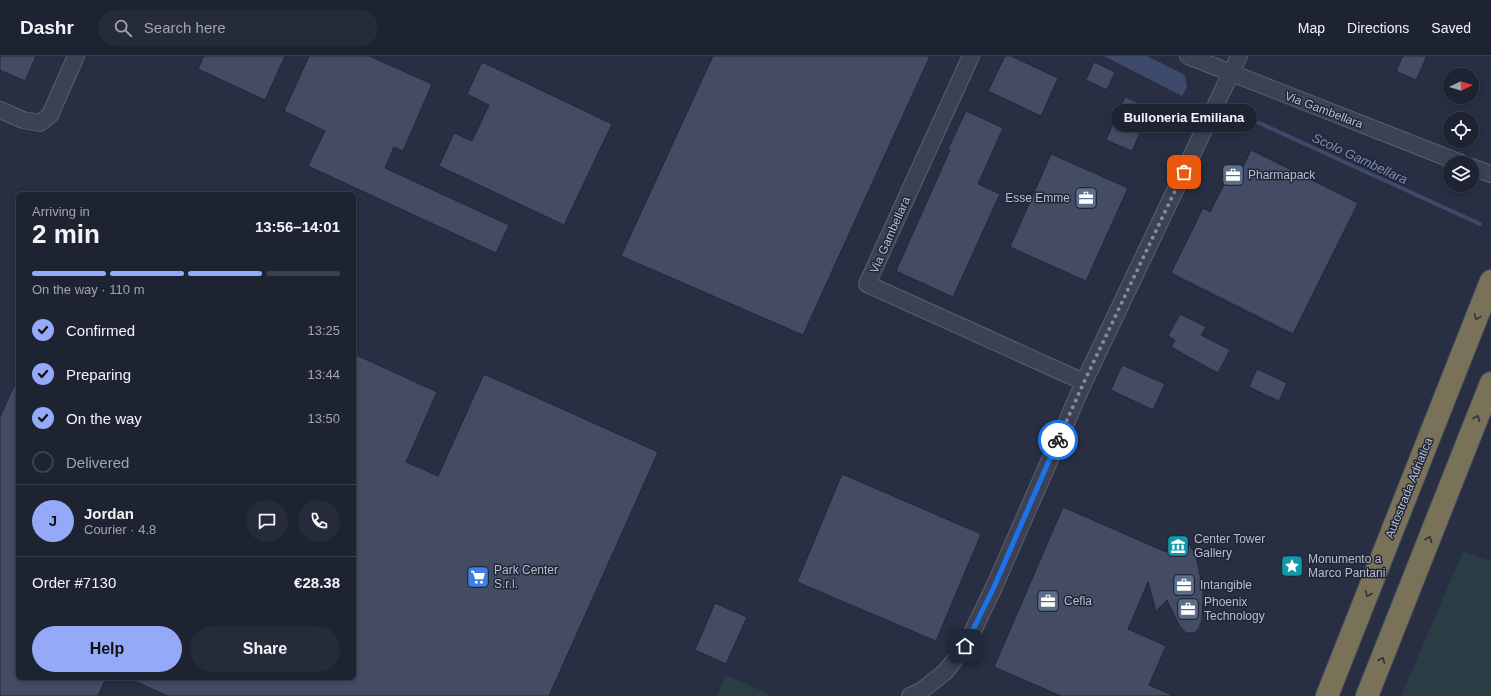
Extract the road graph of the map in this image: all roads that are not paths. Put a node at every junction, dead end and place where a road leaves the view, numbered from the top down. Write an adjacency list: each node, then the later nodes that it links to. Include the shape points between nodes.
1 (76, 56): 6 (street, via 50,115 40,123 24,120)
2 (971, 56): 11 (street, Via Gambellara, via 867,284)
3 (1188, 56): 5 (street, Via Gambellara)
4 (1239, 56): 5 (street)
5 (1231, 74): 7 (street, Via Gambellara); 11 (street)
6 (0, 110)
7 (1443, 156)
8 (1479, 170): 9 (street)
9 (1491, 174)
10 (1491, 281): 14 (highway, Autostrada Adriatica, one-way to 14)
11 (1084, 382): 13 (street, via 971,635 945,672)
12 (1491, 383): 15 (highway, one-way to 12)
13 (910, 696)
14 (1327, 696)
15 (1367, 696)

